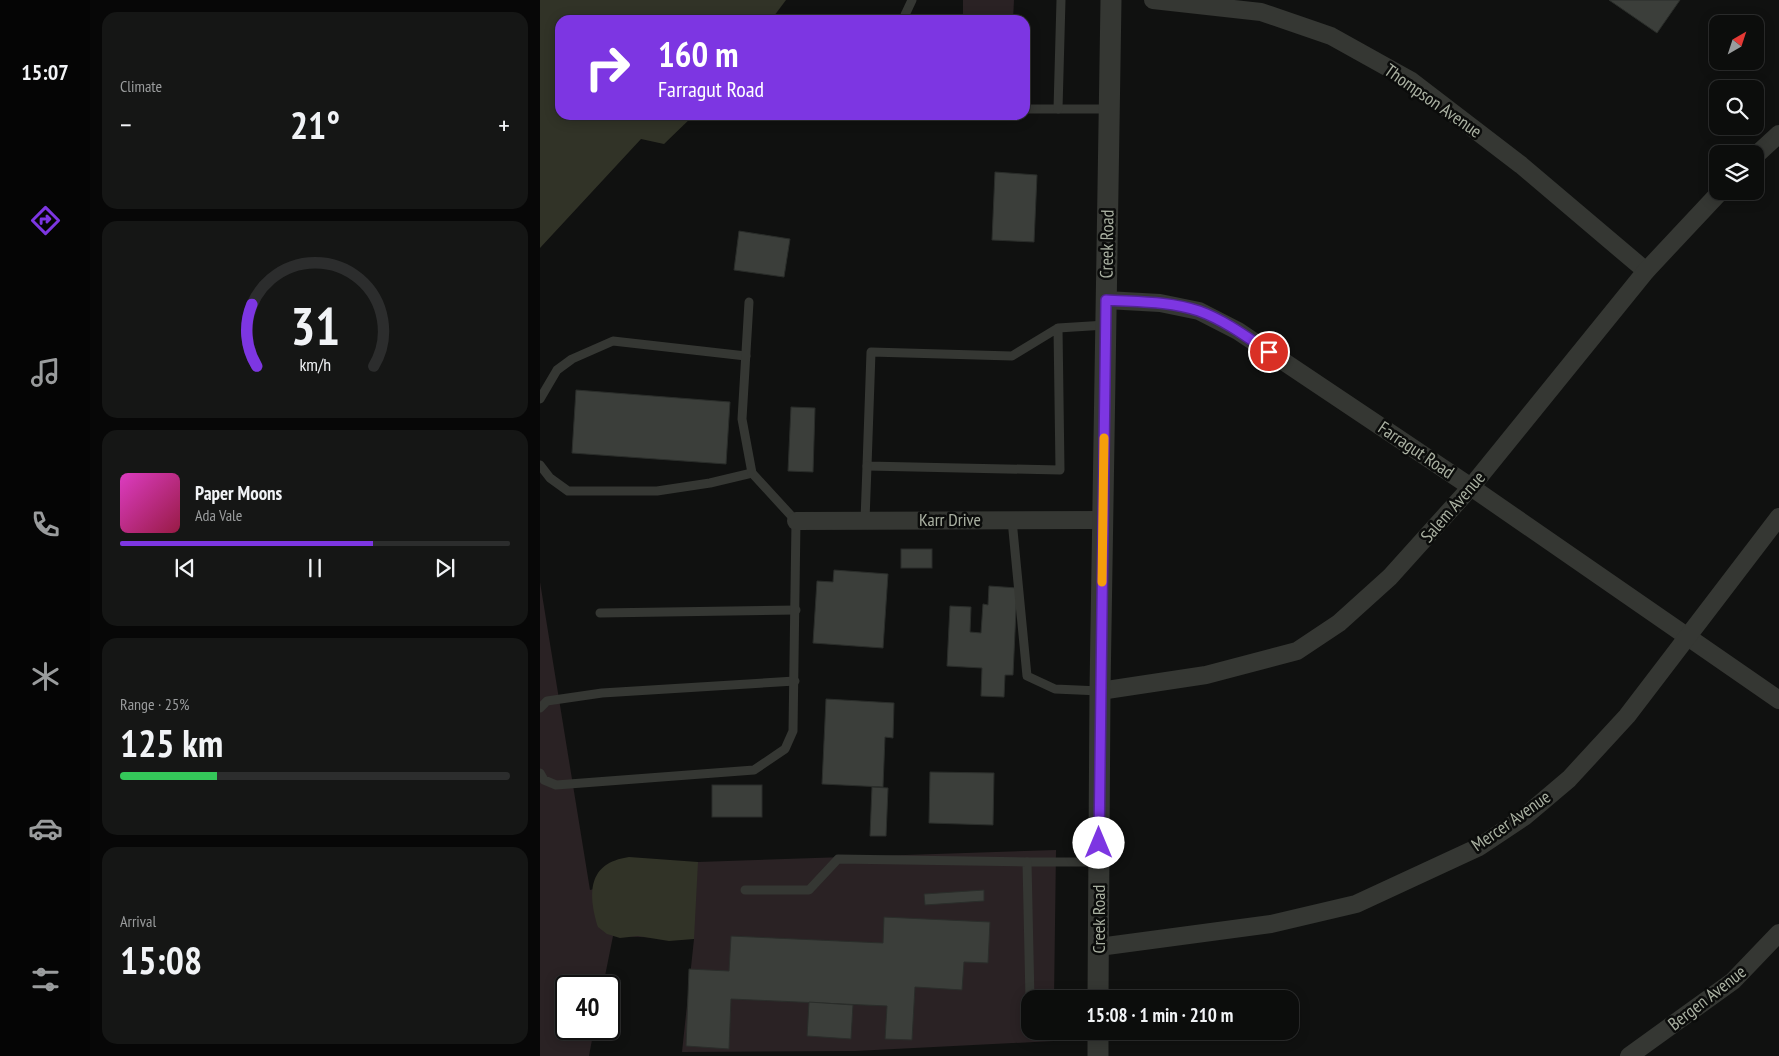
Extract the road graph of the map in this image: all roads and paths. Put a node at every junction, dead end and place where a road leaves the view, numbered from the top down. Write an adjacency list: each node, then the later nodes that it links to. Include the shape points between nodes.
1 (912, 0): 5 (lane)
2 (1061, 0): 7 (lane)
3 (1111, 0): 8 (street, Creek Road)
4 (1153, 0): 12 (street, Thompson Avenue, via 1261,12 1331,36 1410,80 1521,165)
5 (906, 15)
6 (1030, 109): 7 (lane)
7 (1058, 109): 8 (lane)
8 (1109, 109): 13 (street, Creek Road)
9 (1779, 134): 10 (street)
10 (1764, 148)
11 (1713, 200): 12 (street, Salem Avenue)
12 (1646, 272): 22 (street, Salem Avenue)
13 (1106, 300): 15 (street, Creek Road); 22 (street, Farragut Road, via 1160,303 1199,311 1238,331)
14 (749, 302): 17 (lane)
15 (1106, 325): 16 (lane); 26 (street, Creek Road)
16 (1058, 328): 20 (lane, via 1012,356 870,352); 20 (lane, via 1060,470)
17 (746, 356): 18 (lane, via 613,341 572,359 557,370); 21 (lane, via 742,419)
18 (540, 399)
19 (540, 465): 21 (lane, via 568,492 657,491)
20 (867, 466): 24 (lane)
21 (752, 473): 27 (lane)
22 (1472, 487): 30 (street, Farragut Road); 32 (street, Salem Avenue, via 1390,577 1339,623 1297,651 1206,675)
23 (1779, 517): 30 (street, Mercer Avenue)
24 (865, 520): 25 (street, Karr Drive); 27 (street, Karr Drive)
25 (1012, 520): 26 (street, Karr Drive); 32 (lane, via 1028,676 1055,689)
26 (1103, 520): 32 (street, Creek Road)
27 (796, 521): 28 (lane)
28 (796, 610): 29 (lane); 31 (lane)
29 (600, 613)
30 (1687, 636): 33 (street, Farragut Road); 40 (street, Mercer Avenue, via 1627,716 1569,779 1524,817 1479,848 1356,904 1271,924)
31 (794, 681): 34 (lane, via 602,693 547,701); 35 (lane, via 793,731 785,749 754,770 556,786 544,780)
32 (1100, 691): 37 (street, Creek Road)
33 (1779, 700)
34 (540, 708)
35 (540, 773)
36 (1027, 862): 37 (lane); 38 (lane, via 838,859 809,890); 41 (lane)
37 (1099, 862): 40 (street, Creek Road)
38 (745, 890)
39 (1779, 933): 45 (street, Bergen Avenue, via 1733,981)
40 (1098, 947): 42 (street, Creek Road)
41 (1030, 990)
42 (1098, 990)
43 (1098, 1040): 44 (street)
44 (1098, 1056)
45 (1629, 1056)

